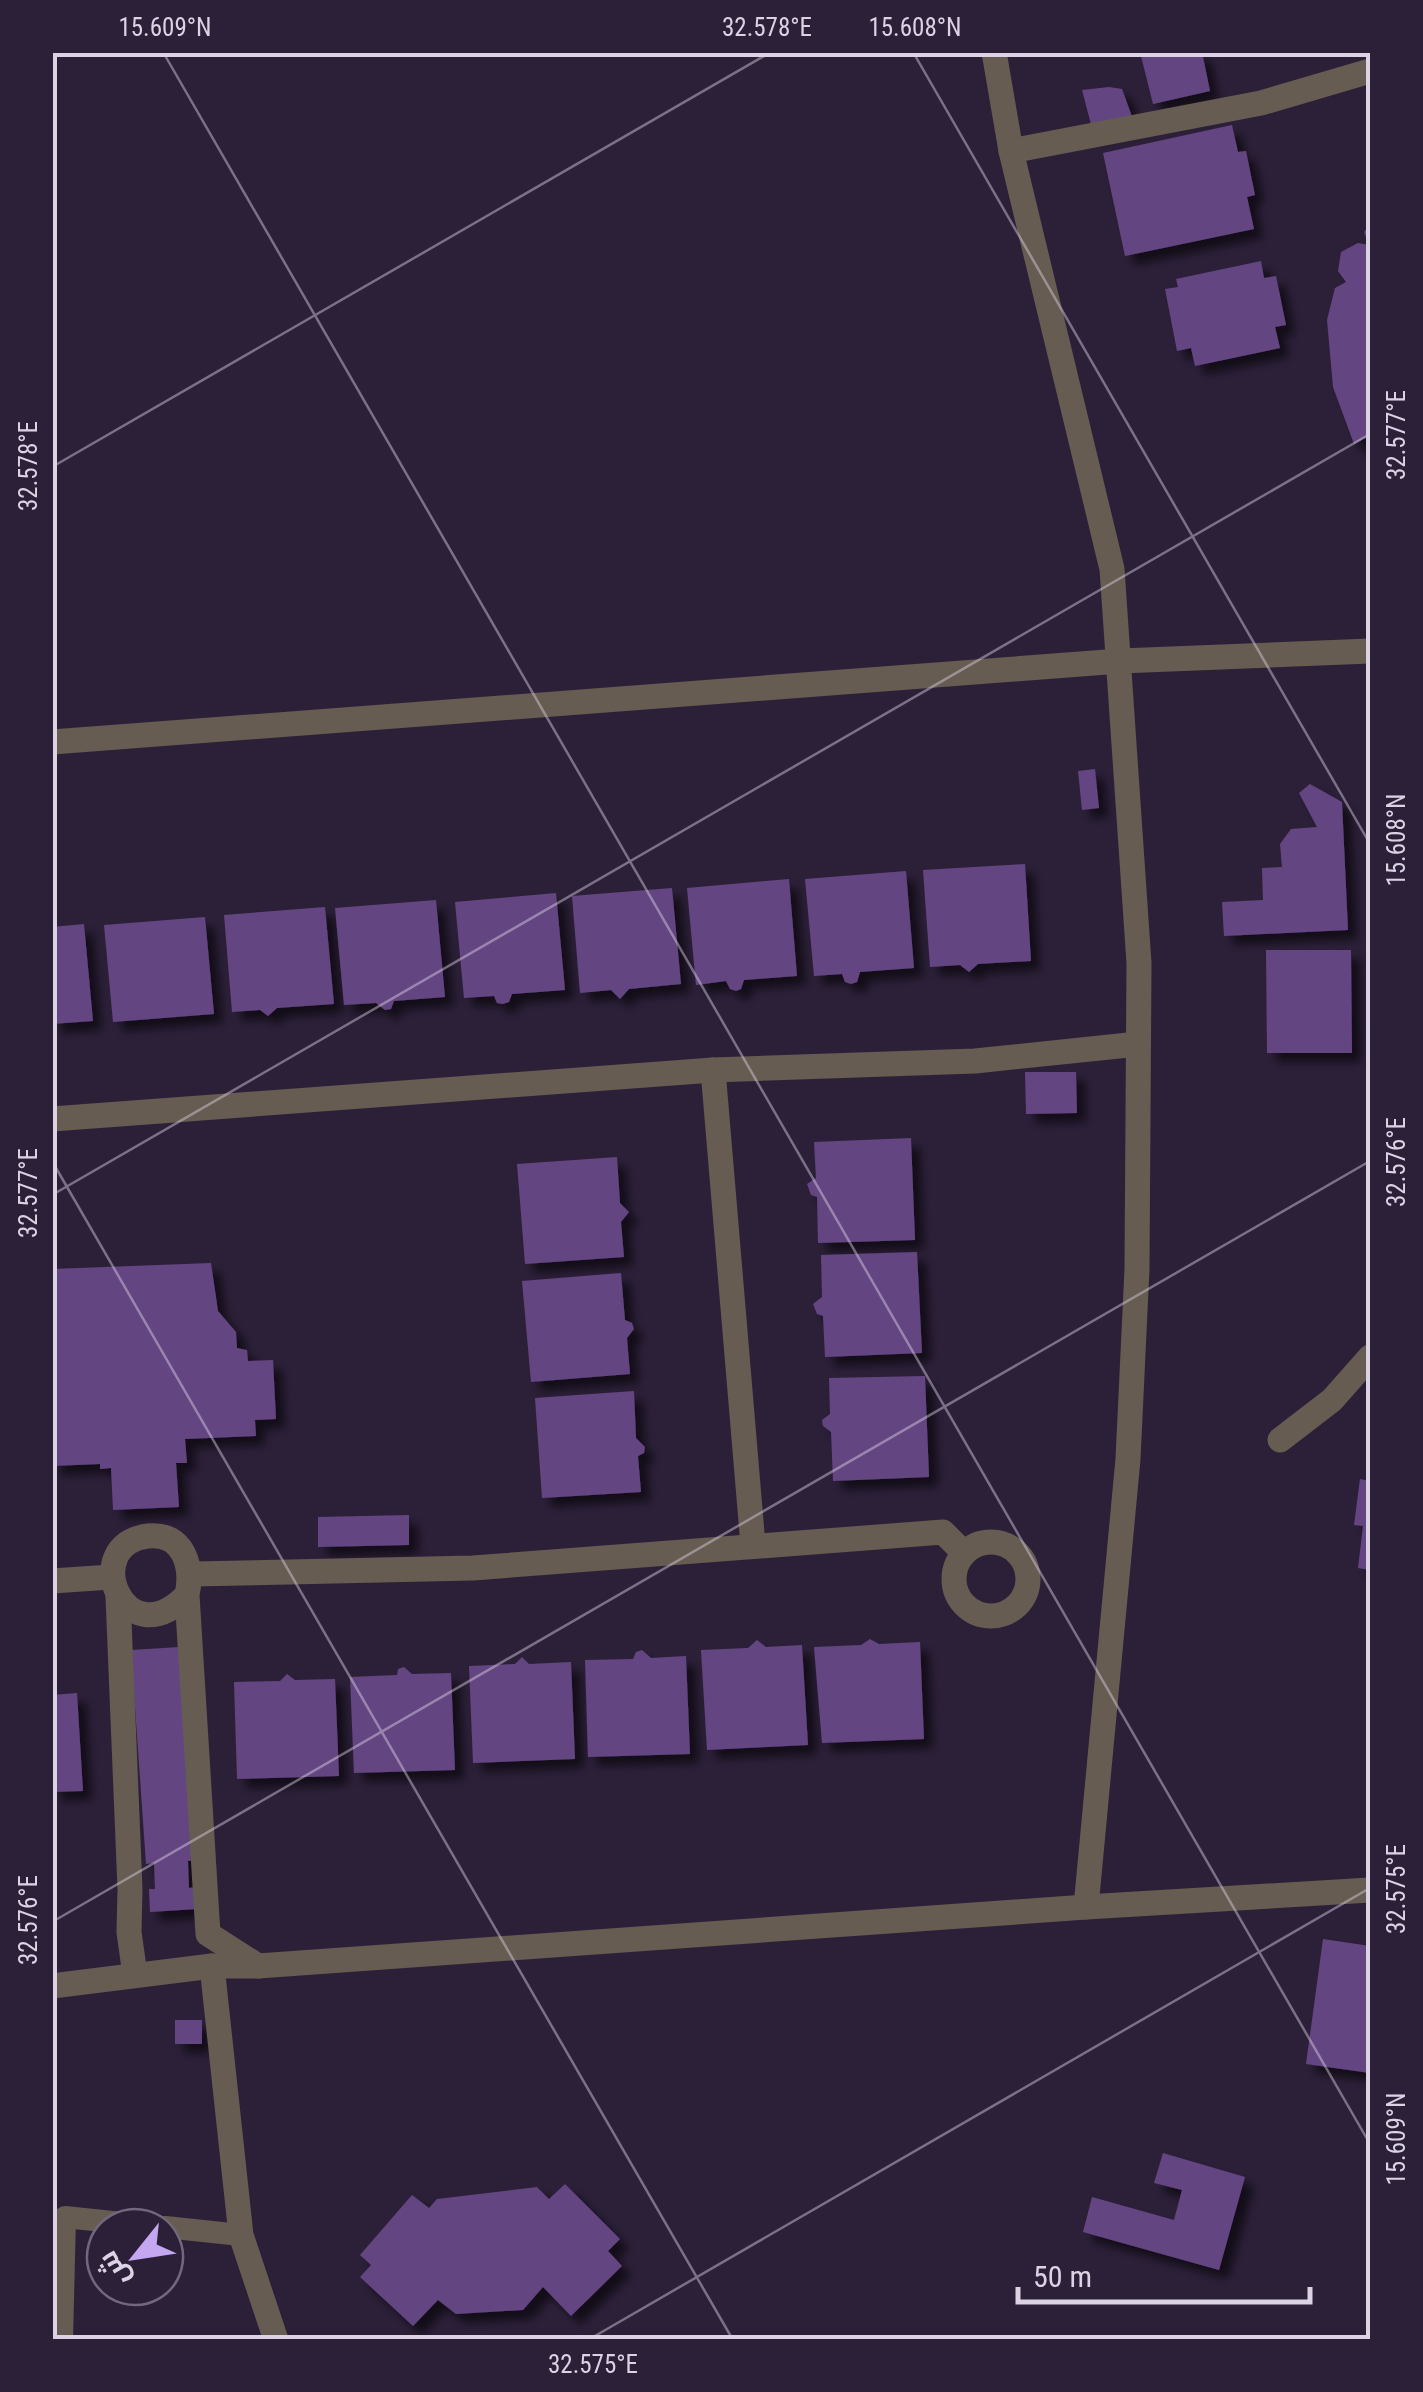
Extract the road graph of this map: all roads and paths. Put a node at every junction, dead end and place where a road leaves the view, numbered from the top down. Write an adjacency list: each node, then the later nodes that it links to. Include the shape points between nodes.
1 (994, 52): 3 (street)
2 (1370, 71): 3 (street, via 1261,103)
3 (1011, 151): 5 (street, via 1112,569)
4 (1370, 651): 5 (street)
5 (1120, 660): 6 (street); 7 (street)
6 (52, 742)
7 (1138, 1044): 8 (street, via 975,1060); 18 (street, via 1128,1459)
8 (713, 1070): 9 (street); 12 (street)
9 (52, 1120)
10 (1370, 1357): 11 (street, via 1332,1400)
11 (1280, 1440)
12 (752, 1545): 13 (street, via 943,1532); 15 (street)
13 (964, 1552)
14 (52, 1581): 16 (street)
15 (189, 1585): 16 (street, via 173,1610 153,1616 133,1610); 16 (street, via 185,1554 170,1540 150,1535 116,1556); 20 (street, via 208,1934)
16 (115, 1587): 21 (street)
17 (1370, 1890): 18 (street)
18 (1086, 1906): 20 (street)
19 (212, 1966): 20 (street); 21 (street); 25 (street)
20 (258, 1966)
21 (135, 1975): 22 (street)
22 (52, 1986)
23 (85, 2220): 26 (lane, via 66,2218)
24 (185, 2229): 25 (lane)
25 (242, 2235): 27 (street)
26 (62, 2340)
27 (276, 2340)

